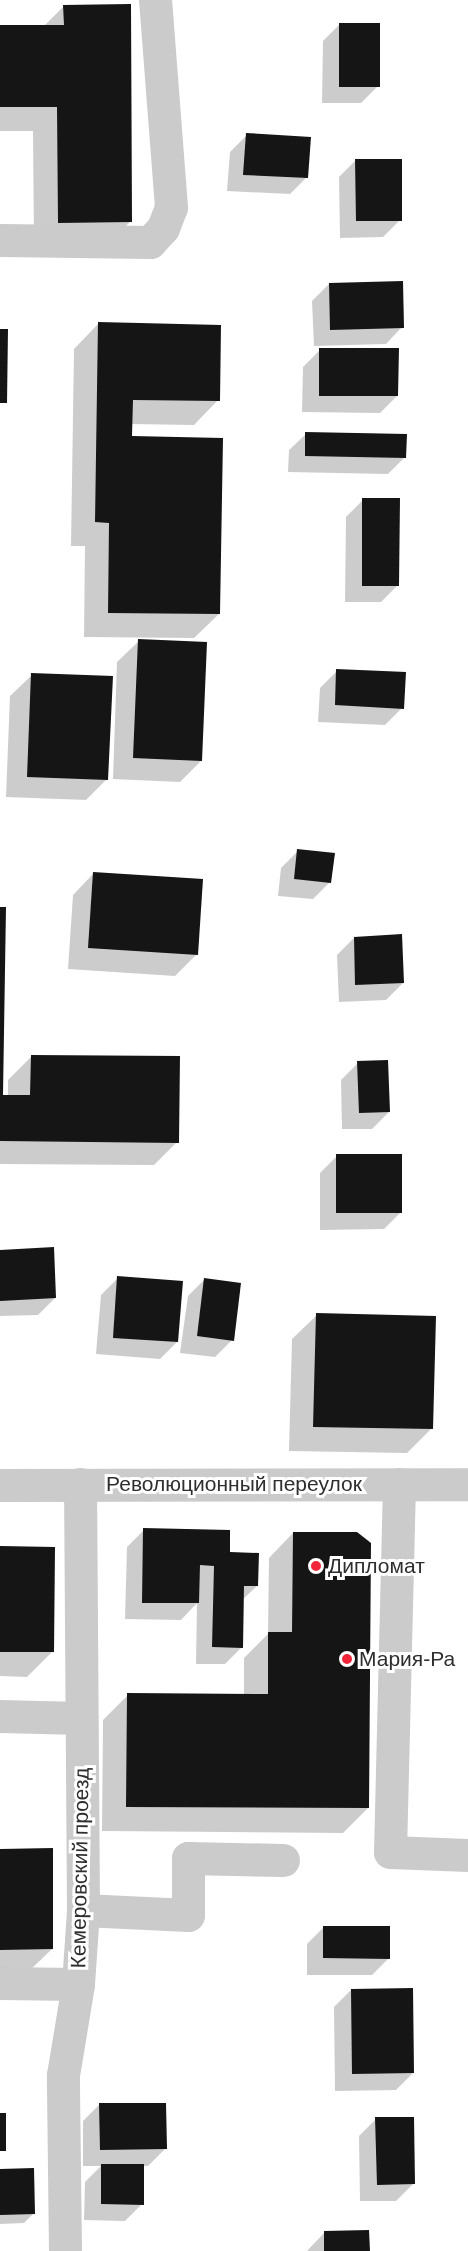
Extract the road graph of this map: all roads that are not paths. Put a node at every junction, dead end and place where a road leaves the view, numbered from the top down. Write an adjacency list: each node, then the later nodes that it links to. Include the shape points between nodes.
1 (155, 0): 2 (street, via 171,207 163,228 150,242)
2 (0, 240)
3 (80, 1484): 4 (street, Революционный переулок); 6 (street, Революционный переулок); 8 (street, Кемеровский проезд)
4 (399, 1484): 5 (street, Революционный переулок); 9 (street, via 390,1852)
5 (468, 1484)
6 (0, 1485)
7 (0, 1716): 8 (street)
8 (81, 1718): 11 (street, Кемеровский проезд)
9 (468, 1855)
10 (283, 1860): 11 (street, via 188,1858 188,1915)
11 (83, 1910): 13 (street, Кемеровский проезд)
12 (0, 1983): 13 (street)
13 (78, 1984): 14 (street, Кемеровский проезд, via 63,2075)
14 (65, 2251)

